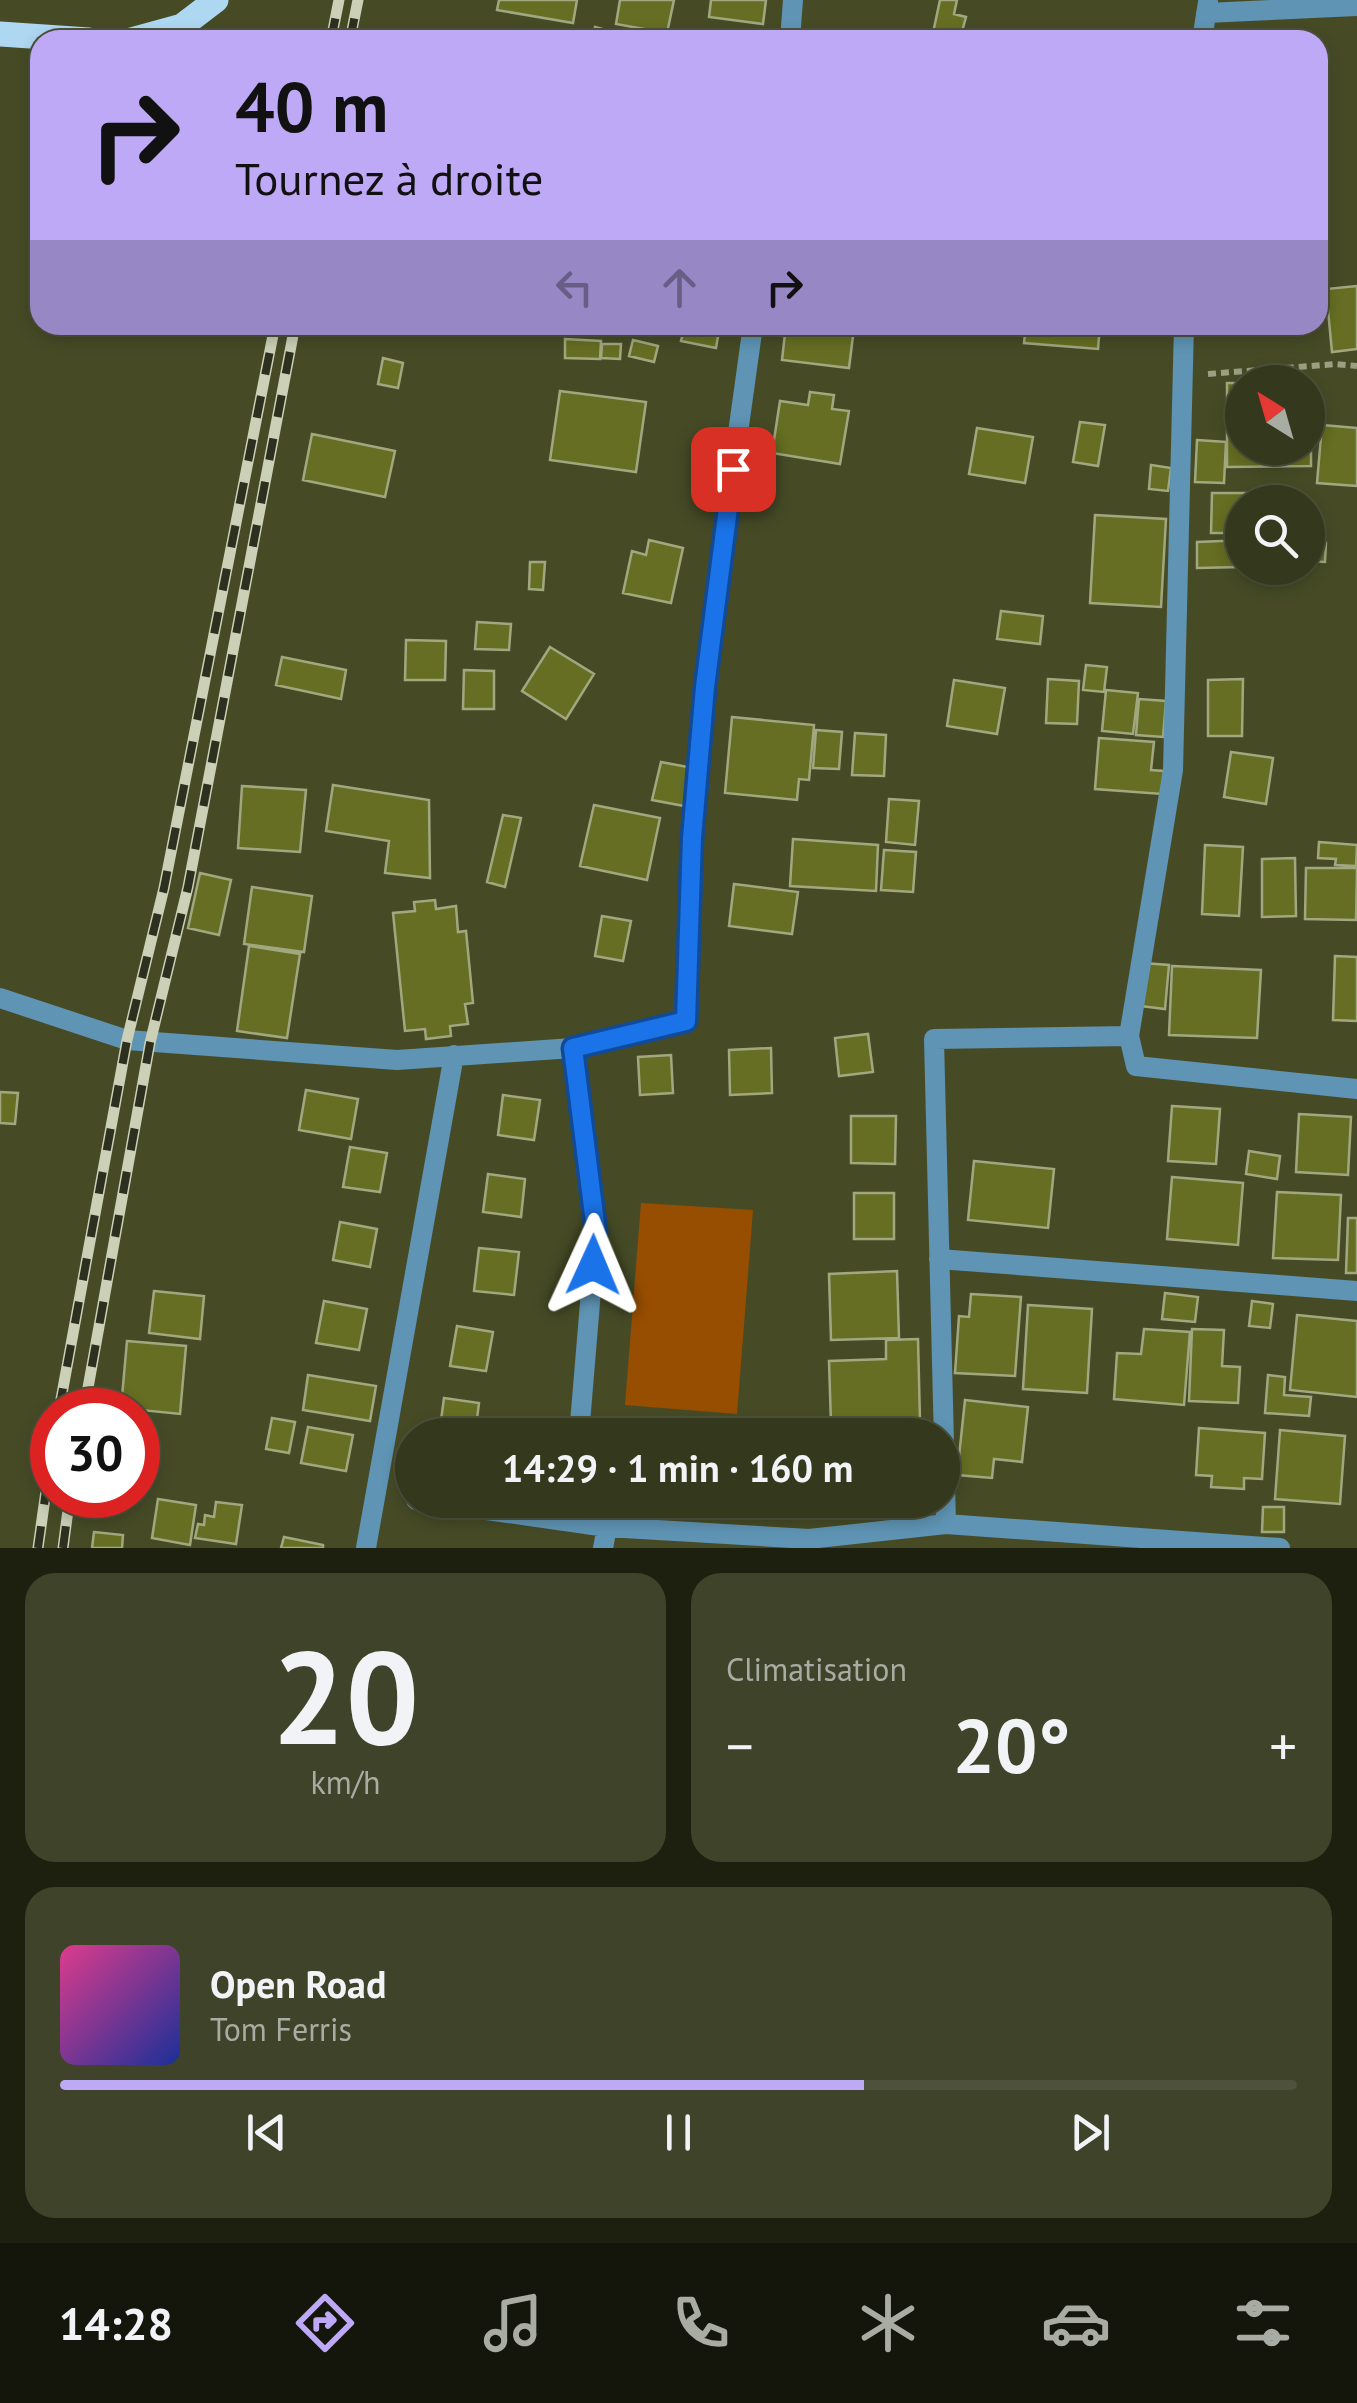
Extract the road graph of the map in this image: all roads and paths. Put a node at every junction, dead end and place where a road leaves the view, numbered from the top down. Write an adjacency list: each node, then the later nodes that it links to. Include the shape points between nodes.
1 (216, 0): 5 (main road)
2 (793, 0): 6 (street)
3 (1357, 6): 4 (street)
4 (1207, 7)
5 (167, 30)
6 (791, 30)
7 (0, 34): 8 (main road)
8 (30, 36)
9 (752, 335): 15 (street, via 708,649 686,1021)
10 (1184, 335): 12 (street)
11 (1357, 366): 12 (path)
12 (1182, 376): 14 (street, via 1173,770)
13 (0, 998): 16 (street, via 150,1043 397,1060)
14 (1129, 1036): 17 (street, via 1136,1066); 18 (street, via 934,1039)
15 (573, 1048): 16 (street); 20 (street, via 596,1231)
16 (454, 1055): 21 (street)
17 (1357, 1089)
18 (939, 1259): 19 (street); 25 (street)
19 (1357, 1291)
20 (581, 1418)
21 (376, 1494): 22 (street); 28 (street)
22 (395, 1497)
23 (548, 1518): 26 (street)
24 (604, 1518): 26 (street)
25 (946, 1524): 27 (street); 30 (street)
26 (607, 1526): 27 (street); 29 (street)
27 (810, 1543)
28 (366, 1548)
29 (603, 1548)
30 (1280, 1548)

